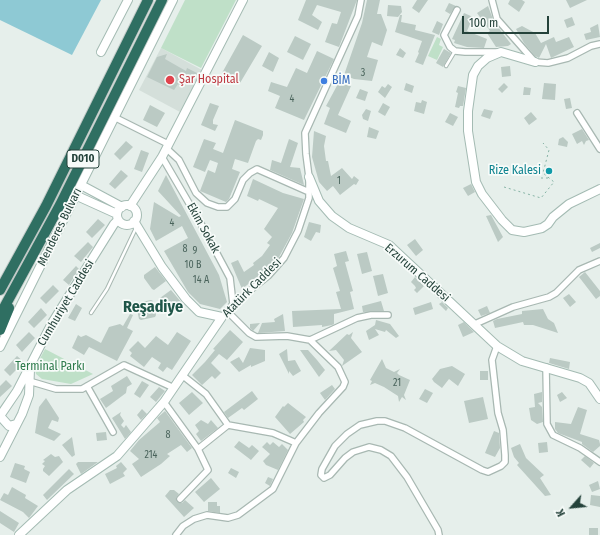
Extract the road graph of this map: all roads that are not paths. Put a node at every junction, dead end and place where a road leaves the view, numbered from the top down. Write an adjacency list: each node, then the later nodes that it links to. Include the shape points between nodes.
1 (128, 0): 11 (street)
2 (148, 0): 20 (highway, D010)
3 (162, 0): 31 (highway, D010, via 60,205)
4 (173, 0): 16 (street, Menderes Bulvarı)
5 (243, 0): 17 (street, Cumhuriyet Caddesi)
6 (360, 0): 21 (street, Atatürk Caddesi, via 358,16 305,133)
7 (492, 0): 13 (street, via 497,19)
8 (457, 10): 10 (street, via 444,35 446,42)
9 (600, 44): 13 (street, via 568,58 548,63)
10 (455, 51): 12 (street); 14 (lane)
11 (101, 52)
12 (501, 52): 13 (street); 23 (street, via 487,58 478,66 473,75 469,98 468,131 474,174 482,194 512,230 524,232 542,228 569,204)
13 (535, 62)
14 (446, 66)
15 (576, 113): 18 (street)
16 (114, 117): 17 (street); 22 (street, Menderes Bulvarı)
17 (167, 146): 19 (street, Cumhuriyet Caddesi); 24 (street, via 179,160 196,193 207,204 227,207 235,199 244,180 257,169)
18 (600, 149)
19 (162, 157): 26 (street, Cumhuriyet Caddesi); 33 (street, Ekim Sokak, via 230,278)
20 (64, 171): 30 (highway, via 52,184); 32 (highway, D010)
21 (309, 177): 24 (street, Atatürk Caddesi); 38 (street, Erzurum Caddesi, via 319,201 332,216 349,228 389,245)
22 (81, 185): 25 (street, Menderes Bulvarı); 26 (street)
23 (600, 189)
24 (309, 192): 33 (street, Atatürk Caddesi, via 298,231 284,258 268,276)
25 (75, 195): 27 (street); 42 (street, Menderes Bulvarı)
26 (126, 206): 27 (street, Cumhuriyet Caddesi); 28 (street, via 136,212)
27 (117, 217): 28 (street, via 126,225); 43 (street, Cumhuriyet Caddesi, via 52,323)
28 (136, 224): 34 (lane, via 107,289); 35 (street, via 162,267 186,299 199,312)
29 (600, 261): 38 (street, via 579,270 549,297 513,307)
30 (0, 277)
31 (17, 284): 36 (highway, D010); 39 (highway)
32 (0, 290)
33 (233, 304): 35 (street, Atatürk Caddesi)
34 (91, 313)
35 (225, 314): 40 (street, via 256,336 286,336); 45 (street, Atatürk Caddesi)
36 (0, 315)
37 (388, 315): 40 (street, via 371,314 357,318)
38 (475, 324): 41 (street, Erzurum Caddesi)
39 (0, 330)
40 (310, 340): 55 (street, via 338,367 344,387 318,413)
41 (497, 346): 44 (street, Erzurum Caddesi, via 522,361); 62 (street, via 492,360 496,400 503,430 505,462 501,466 488,472 482,470 405,428 377,421 360,425 346,434 335,446 322,469 321,475 324,478 353,452 369,447 381,450 391,456 407,477)
42 (0, 347)
43 (30, 366): 46 (street, Cumhuriyet Caddesi); 51 (street)
44 (546, 367): 49 (street, Erzurum Caddesi, via 589,383); 58 (street, via 547,424 553,435 580,448)
45 (182, 375): 48 (street, Atatürk Caddesi); 53 (street, via 206,394)
46 (29, 381): 47 (street, via 56,390 82,389); 52 (street, Cumhuriyet Caddesi, via 29,395)
47 (87, 386): 48 (street, via 124,364); 54 (street)
48 (174, 388): 50 (street, Atatürk Caddesi)
49 (600, 399)
50 (164, 402): 56 (street); 60 (street, Atatürk Caddesi, via 117,456 67,490)
51 (0, 416): 52 (street, via 9,426)
52 (16, 424): 57 (street, Cumhuriyet Caddesi)
53 (228, 426): 55 (street, via 273,433); 56 (street)
54 (113, 432)
55 (296, 443): 61 (street, via 273,489 238,515 228,518 207,515 194,519 183,526)
56 (198, 449): 59 (street, via 208,470)
57 (0, 457)
58 (600, 462)
59 (180, 499)
60 (19, 535)
61 (176, 535)
62 (439, 535)

